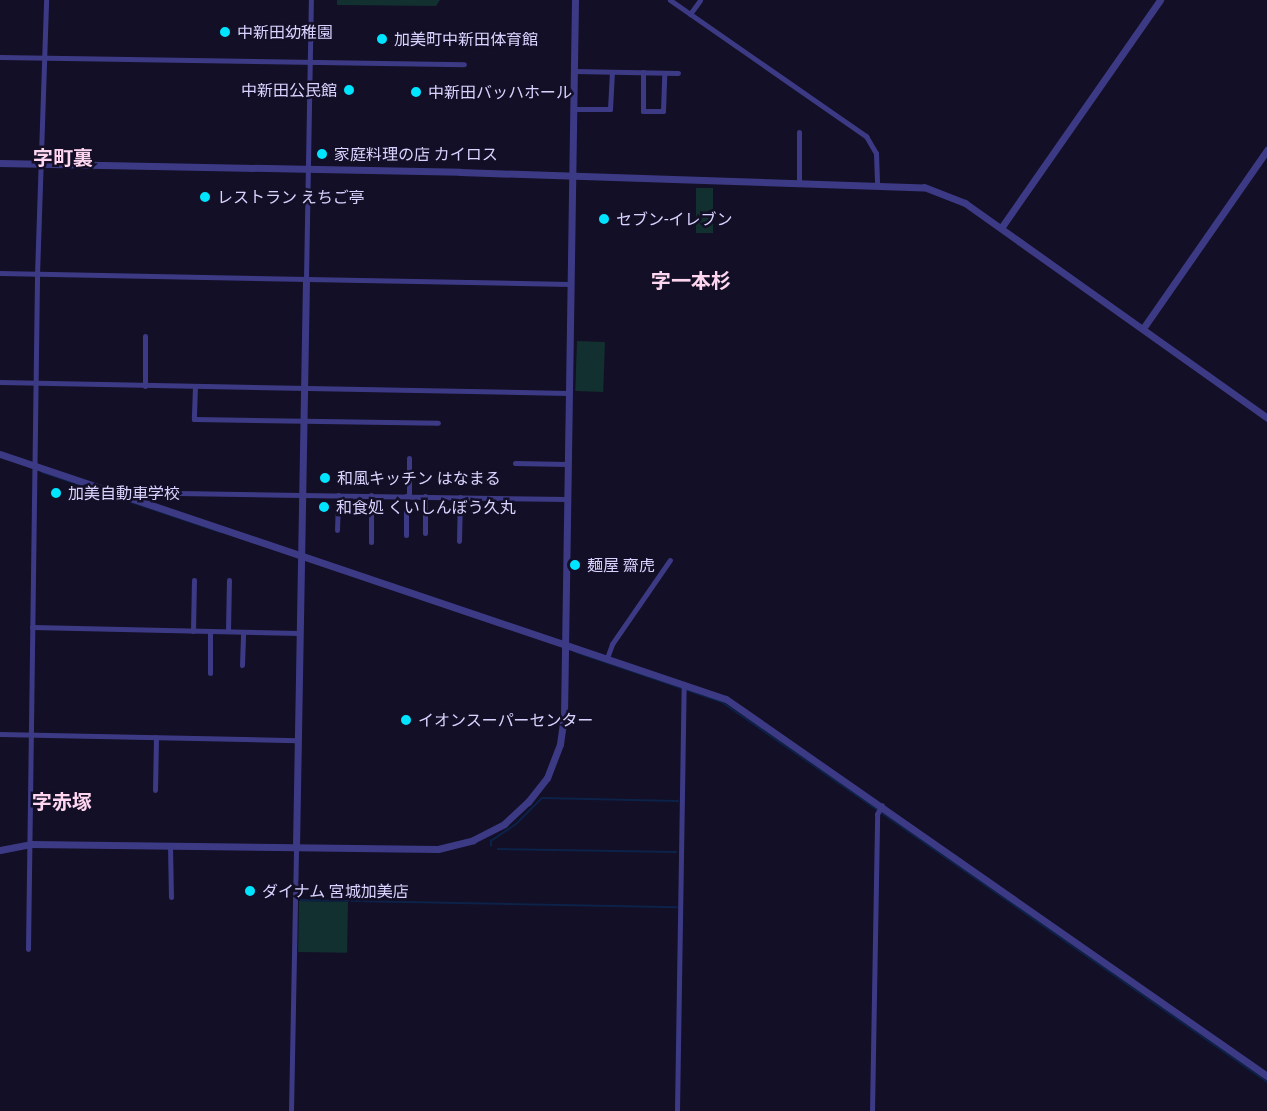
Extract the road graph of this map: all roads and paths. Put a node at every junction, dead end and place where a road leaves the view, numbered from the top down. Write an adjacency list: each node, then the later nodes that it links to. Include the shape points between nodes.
1 (46, 0): 9 (street)
2 (311, 0): 10 (street)
3 (575, 0): 12 (street)
4 (670, 0): 7 (street)
5 (700, 0): 7 (street)
6 (1160, 0): 26 (street)
7 (690, 14): 25 (street, via 866,136 876,153)
8 (0, 57): 9 (street)
9 (43, 57): 10 (street); 21 (street)
10 (310, 62): 11 (street); 22 (street)
11 (464, 64)
12 (574, 71): 13 (street); 17 (street)
13 (612, 72): 14 (street); 17 (street, via 610,109)
14 (643, 72): 15 (street); 15 (street, via 643,111 663,111)
15 (664, 73): 16 (street)
16 (678, 73)
17 (574, 108): 23 (street)
18 (799, 132): 24 (street)
19 (1267, 150): 31 (street)
20 (0, 163): 21 (street)
21 (40, 164): 22 (street); 28 (street)
22 (307, 169): 23 (street); 29 (street)
23 (573, 178): 24 (street); 30 (street)
24 (799, 182): 25 (street)
25 (877, 183): 26 (street, via 905,184 946,194)
26 (1001, 228): 31 (street)
27 (0, 273): 28 (street)
28 (37, 275): 29 (street); 34 (street)
29 (306, 279): 30 (street); 37 (street)
30 (570, 284): 38 (street)
31 (1144, 327): 39 (street)
32 (146, 336): 35 (street)
33 (0, 382): 34 (street)
34 (37, 384): 35 (street); 46 (street)
35 (145, 386): 36 (street)
36 (195, 386): 37 (street); 40 (street, via 194,419)
37 (303, 388): 38 (street); 40 (street)
38 (568, 393): 45 (street)
39 (1267, 418)
40 (303, 421): 41 (street); 48 (street)
41 (438, 423)
42 (0, 454): 46 (street)
43 (409, 458): 51 (street)
44 (515, 463): 45 (street)
45 (567, 464): 54 (street)
46 (36, 467): 47 (street); 64 (street)
47 (116, 492): 48 (street); 60 (street)
48 (302, 494): 49 (street); 60 (street)
49 (338, 495): 50 (street); 55 (street)
50 (371, 495): 51 (street); 59 (street)
51 (407, 496): 52 (street); 57 (street)
52 (425, 496): 53 (street); 56 (street)
53 (460, 497): 54 (street); 58 (street)
54 (567, 499): 70 (street)
55 (337, 530)
56 (425, 533)
57 (406, 535)
58 (459, 541)
59 (371, 542)
60 (300, 553): 69 (street); 70 (street)
61 (670, 560): 71 (street)
62 (194, 580): 65 (street)
63 (229, 580): 67 (street)
64 (32, 627): 65 (street); 76 (street)
65 (193, 631): 66 (street)
66 (210, 631): 67 (street); 73 (street)
67 (228, 631): 68 (street)
68 (243, 632): 69 (street); 72 (street)
69 (299, 633): 78 (street)
70 (564, 642): 71 (street); 83 (street, via 564,716 557,753 538,791 504,824 473,840 438,849)
71 (607, 657): 74 (street)
72 (242, 665)
73 (210, 673)
74 (684, 687): 80 (street, via 739,706); 89 (street)
75 (0, 734): 76 (street)
76 (31, 735): 77 (street); 81 (street)
77 (156, 737): 78 (street); 79 (street)
78 (297, 740): 83 (street)
79 (155, 790)
80 (880, 809): 87 (street); 90 (street)
81 (30, 844): 82 (street); 84 (street); 86 (street)
82 (170, 846): 83 (street); 85 (street)
83 (296, 847): 88 (street)
84 (0, 850)
85 (171, 897)
86 (28, 949)
87 (1267, 1076)
88 (291, 1111)
89 (677, 1111)
90 (872, 1111)

